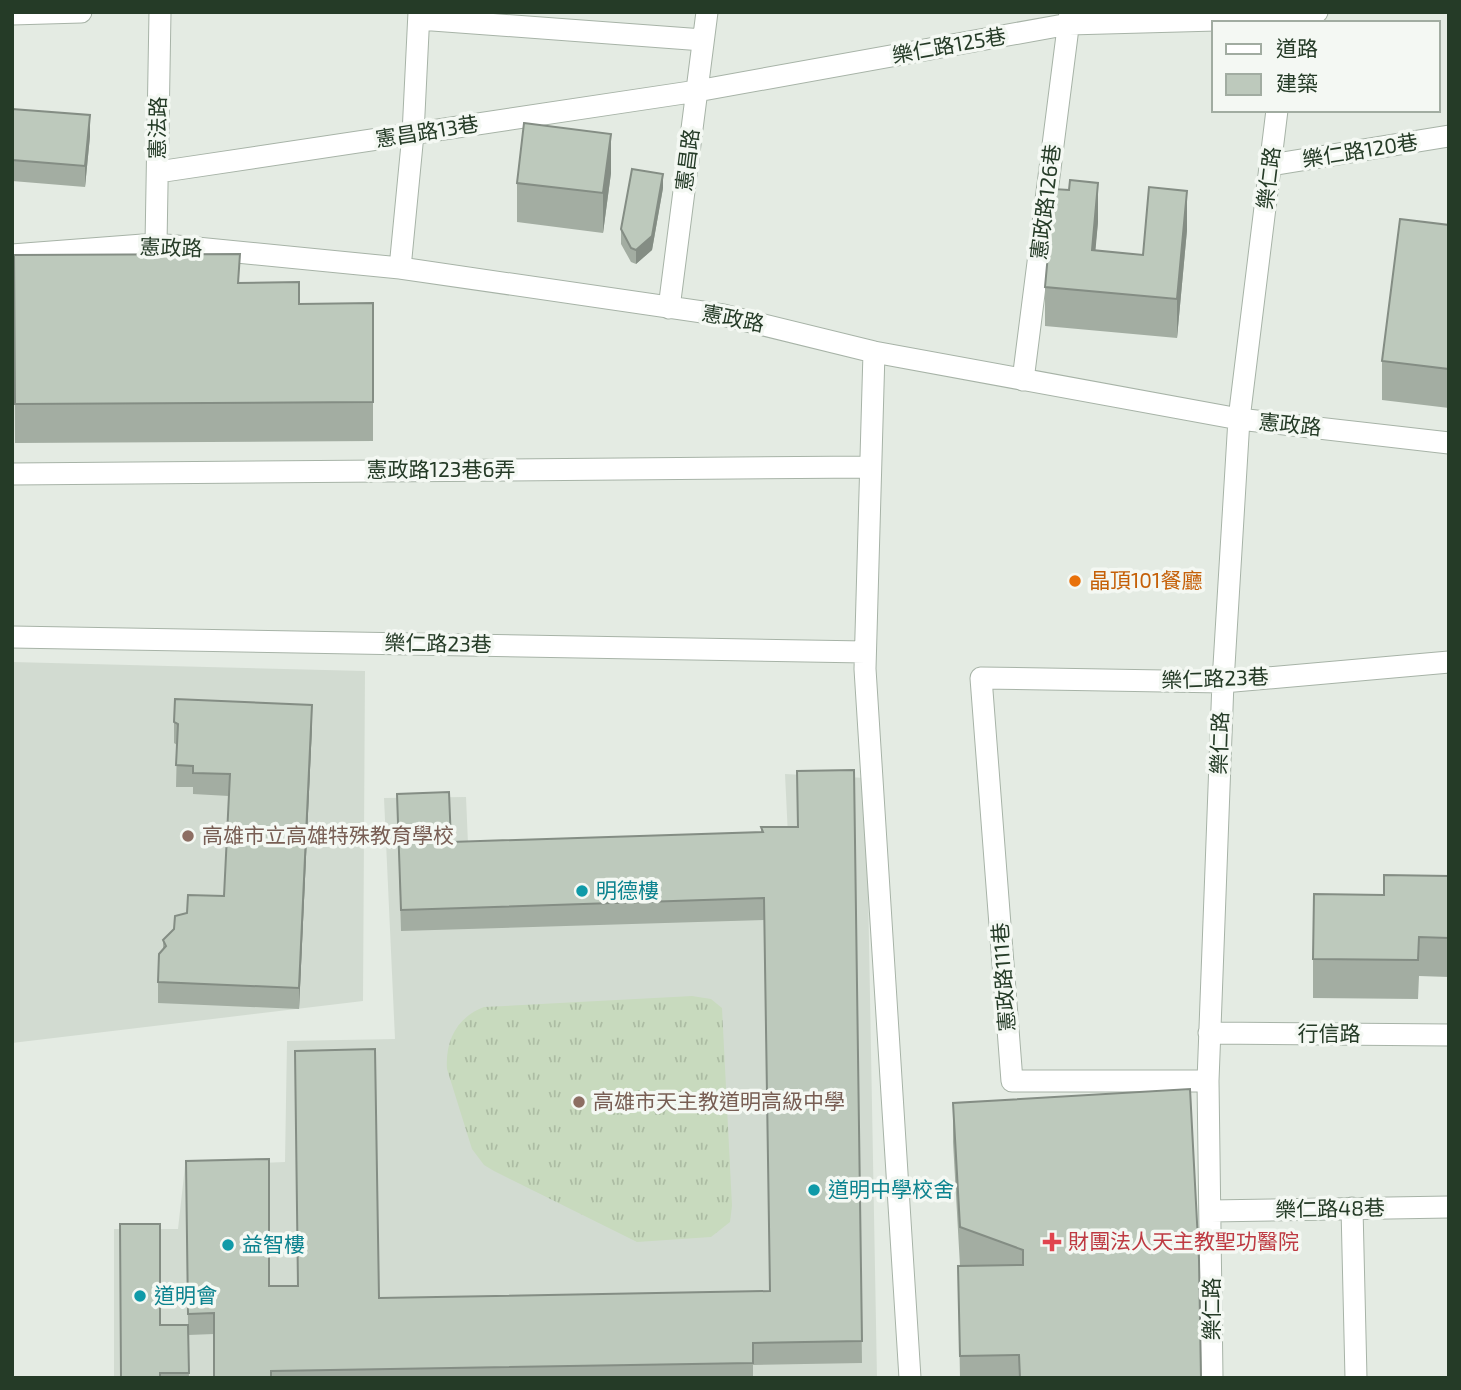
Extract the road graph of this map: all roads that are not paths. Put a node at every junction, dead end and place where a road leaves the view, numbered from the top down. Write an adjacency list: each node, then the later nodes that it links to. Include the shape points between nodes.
1 (81, 12): 5 (street)
2 (160, 12): 15 (street, 憲法路)
3 (707, 12): 9 (street, 憲昌路)
4 (1317, 12): 8 (street, 樂仁路125巷)
5 (12, 14)
6 (419, 16): 9 (street); 12 (street)
7 (1070, 18): 8 (street, 樂仁路125巷); 10 (street, 樂仁路125巷); 21 (street, 憲政路126巷)
8 (1288, 18)
9 (703, 40): 10 (street, 憲昌路)
10 (697, 91): 12 (street, 憲昌路13巷); 19 (street, 憲昌路)
11 (1277, 112): 14 (street, 樂仁路)
12 (414, 134): 15 (street, 憲昌路13巷); 18 (street)
13 (1449, 136): 14 (street, 樂仁路120巷)
14 (1271, 165): 22 (street, 樂仁路)
15 (158, 172): 16 (street, 憲法路)
16 (156, 244): 17 (street, 憲政路); 18 (street, 憲政路)
17 (12, 256)
18 (400, 268): 19 (street, 憲政路)
19 (669, 308): 20 (street, 憲政路, via 723,315)
20 (874, 352): 21 (street, 憲政路); 24 (street)
21 (1023, 380): 22 (street, 憲政路)
22 (1239, 419): 23 (street, 憲政路); 30 (street, 樂仁路)
23 (1449, 443)
24 (869, 467): 25 (street, 憲政路123巷6弄); 27 (street)
25 (12, 474)
26 (12, 637): 27 (street, 樂仁路23巷)
27 (865, 660): 37 (street)
28 (1449, 662): 30 (street, 樂仁路23巷)
29 (981, 678): 30 (street, 樂仁路23巷); 33 (street, 憲政路111巷, via 1012,1081)
30 (1223, 682): 31 (street, 樂仁路)
31 (1209, 1034): 32 (street, 行信路); 33 (street, 樂仁路)
32 (1449, 1035)
33 (1208, 1080): 36 (street, 樂仁路)
34 (1449, 1207): 35 (street, 樂仁路48巷)
35 (1352, 1208): 36 (street, 樂仁路48巷); 39 (street)
36 (1211, 1211): 38 (street, 樂仁路)
37 (910, 1378)
38 (1212, 1378)
39 (1356, 1378)

